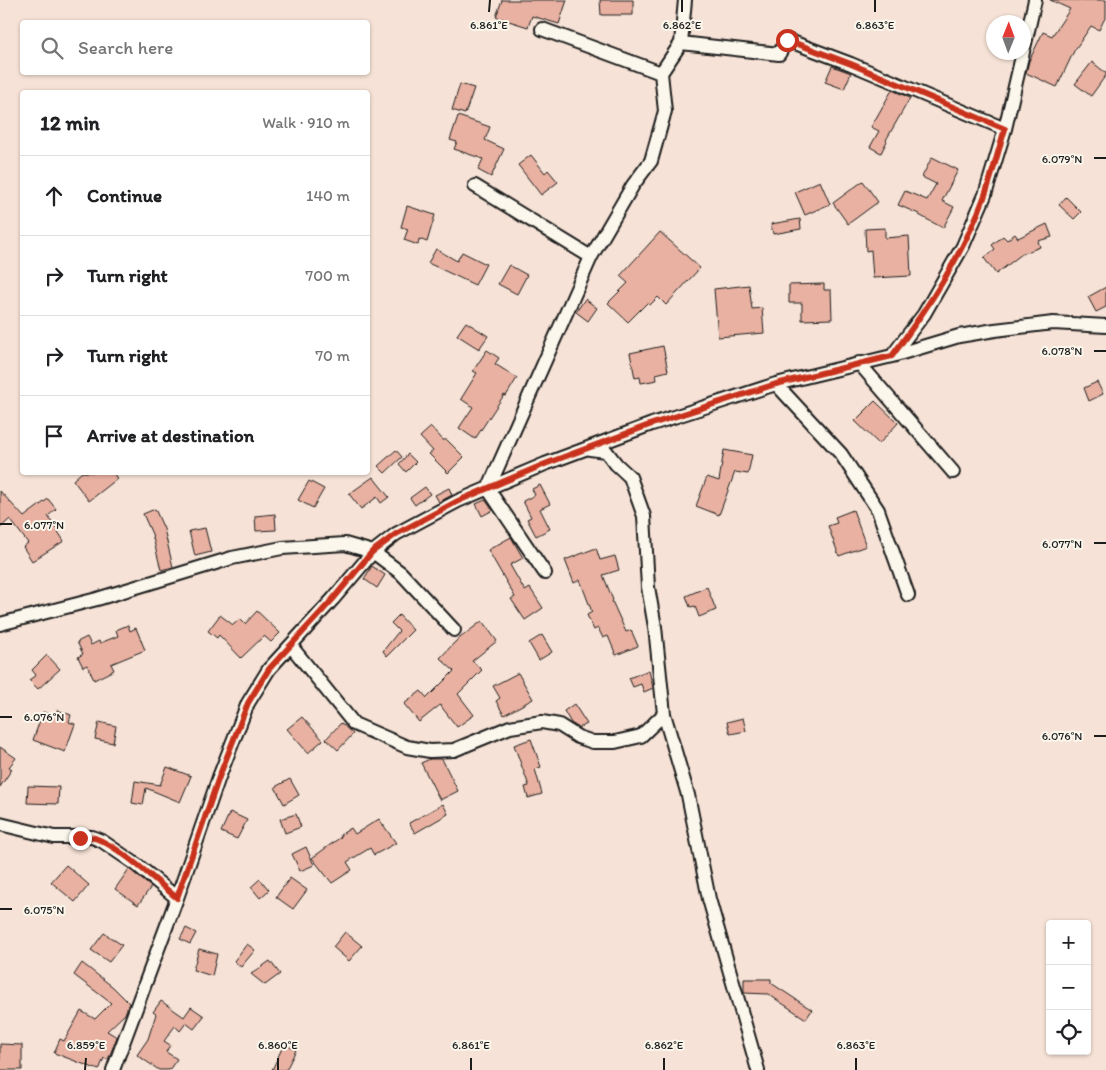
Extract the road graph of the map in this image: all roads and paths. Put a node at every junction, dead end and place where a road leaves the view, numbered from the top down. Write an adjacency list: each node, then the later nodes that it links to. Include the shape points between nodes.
1 (684, 0): 5 (street)
2 (1036, 0): 3 (street)
3 (1031, 20)
4 (542, 29): 7 (street)
5 (681, 43): 7 (street); 8 (street, via 779,54 787,40)
6 (1021, 60): 8 (street)
7 (661, 73): 10 (street, via 665,111 652,161 633,186)
8 (1005, 129): 12 (street, via 985,195 963,246 924,314)
9 (476, 186): 10 (street)
10 (591, 258): 17 (street)
11 (1106, 326): 12 (street, via 1053,323 995,330 959,336)
12 (892, 356): 13 (street)
13 (859, 363): 14 (street); 16 (street)
14 (776, 384): 15 (street, via 652,424); 20 (street, via 841,454 878,510)
15 (588, 449): 17 (street); 24 (street, via 606,451 630,477 644,516 648,587)
16 (953, 472)
17 (488, 489): 18 (street, via 396,534); 19 (street)
18 (372, 552): 21 (street, via 344,544 282,548 232,558); 22 (street, via 401,573); 23 (street)
19 (545, 573)
20 (908, 595)
21 (0, 624)
22 (454, 630)
23 (291, 646): 24 (street, via 354,724 407,746 430,751 454,750 510,727 542,722 559,725 593,742 615,742 641,736); 26 (street, via 269,669 248,703)
24 (664, 714): 28 (street, via 688,795 709,899)
25 (0, 824): 26 (street, via 54,837 92,837 102,841)
26 (177, 898): 27 (street)
27 (113, 1070)
28 (758, 1070)

